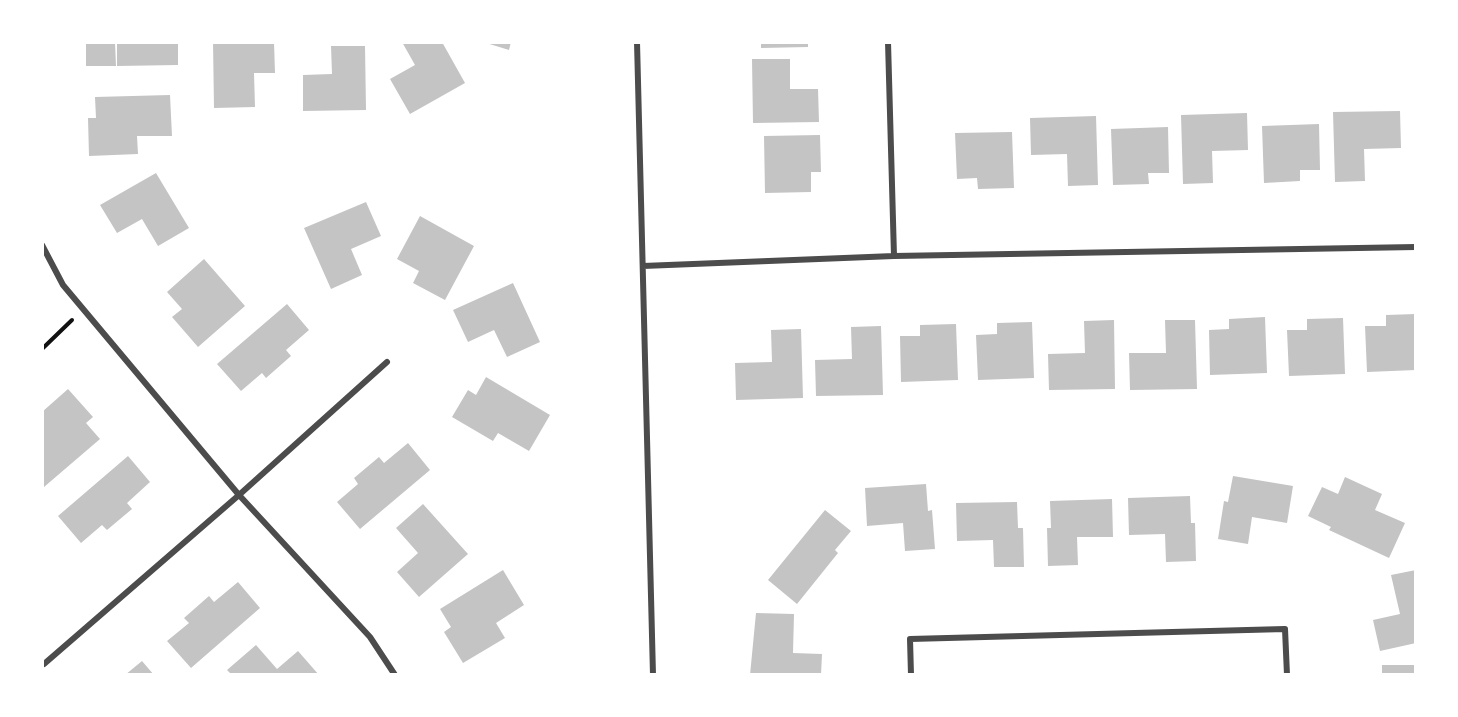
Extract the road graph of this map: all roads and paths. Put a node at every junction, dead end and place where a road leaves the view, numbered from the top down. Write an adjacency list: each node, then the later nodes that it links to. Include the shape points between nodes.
1 (637, 42): 6 (street)
2 (888, 42): 5 (street)
3 (42, 245): 7 (street, via 63,285)
4 (1416, 247): 5 (street)
5 (894, 256): 6 (street)
6 (643, 266): 13 (street)
7 (83, 309): 8 (path); 10 (street)
8 (42, 349)
9 (387, 362): 10 (street)
10 (239, 495): 11 (street); 12 (street, via 370,637)
11 (44, 664)
12 (395, 675)
13 (653, 675)
14 (911, 675): 15 (street, via 910,639 1285,629)
15 (1287, 675)

